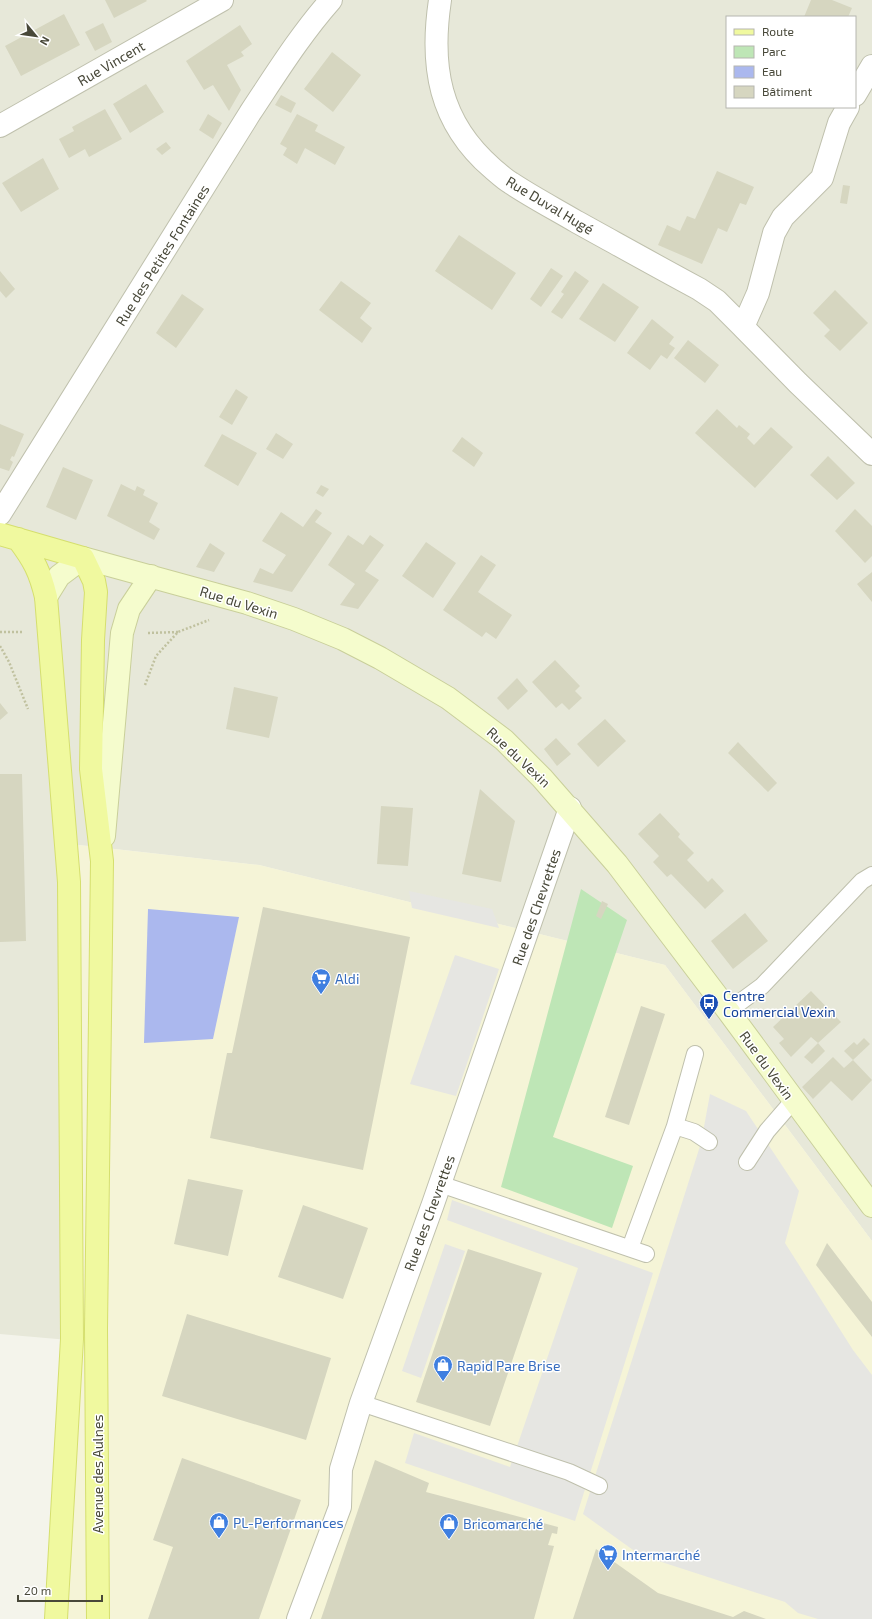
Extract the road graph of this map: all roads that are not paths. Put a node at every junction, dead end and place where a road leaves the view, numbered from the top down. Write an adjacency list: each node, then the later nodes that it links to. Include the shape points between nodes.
1 (222, 0): 7 (street, Rue Vincent)
2 (331, 0): 10 (street, Rue des Petites Fontaines, via 290,52 250,113)
3 (440, 0): 8 (street, Rue Duval Hugé, via 436,43 441,90 449,113 480,158 510,183 699,289 717,301)
4 (870, 68): 5 (street)
5 (856, 93)
6 (847, 108): 8 (street, via 839,123 822,178 783,217 774,233 758,293)
7 (0, 126)
8 (743, 327): 9 (street, Rue Duval Hugé)
9 (872, 454)
10 (0, 514)
11 (9, 537): 12 (main road, Rue du Vexin); 14 (main road, via 32,557 40,573)
12 (83, 558): 13 (main road, Rue du Vexin); 14 (main road, via 59,576); 16 (main road, Avenue des Aulnes, via 94,581 96,592 91,769)
13 (151, 576): 15 (main road, Rue du Vexin, via 294,619 343,639 380,658 448,698 504,740); 16 (main road, via 129,609 122,632)
14 (46, 597): 30 (main road, via 69,890 72,1339)
15 (570, 808): 18 (main road, Rue du Vexin, via 617,864); 24 (street, Rue des Chevrettes)
16 (102, 861): 31 (main road, Avenue des Aulnes, via 96,1329)
17 (872, 875): 18 (lane, via 862,881 762,986)
18 (728, 1011): 20 (main road, Rue du Vexin)
19 (695, 1054): 21 (lane)
20 (793, 1101): 23 (lane, via 767,1131); 25 (main road, Rue du Vexin)
21 (675, 1126): 22 (lane, via 694,1132); 26 (lane)
22 (708, 1142)
23 (747, 1162)
24 (440, 1184): 26 (lane); 28 (street, Rue des Chevrettes)
25 (872, 1206)
26 (630, 1248): 27 (lane)
27 (646, 1254)
28 (361, 1403): 29 (lane, via 562,1470); 32 (street, Rue des Chevrettes, via 341,1469 340,1507)
29 (599, 1486)
30 (56, 1619)
31 (98, 1619)
32 (298, 1619)

